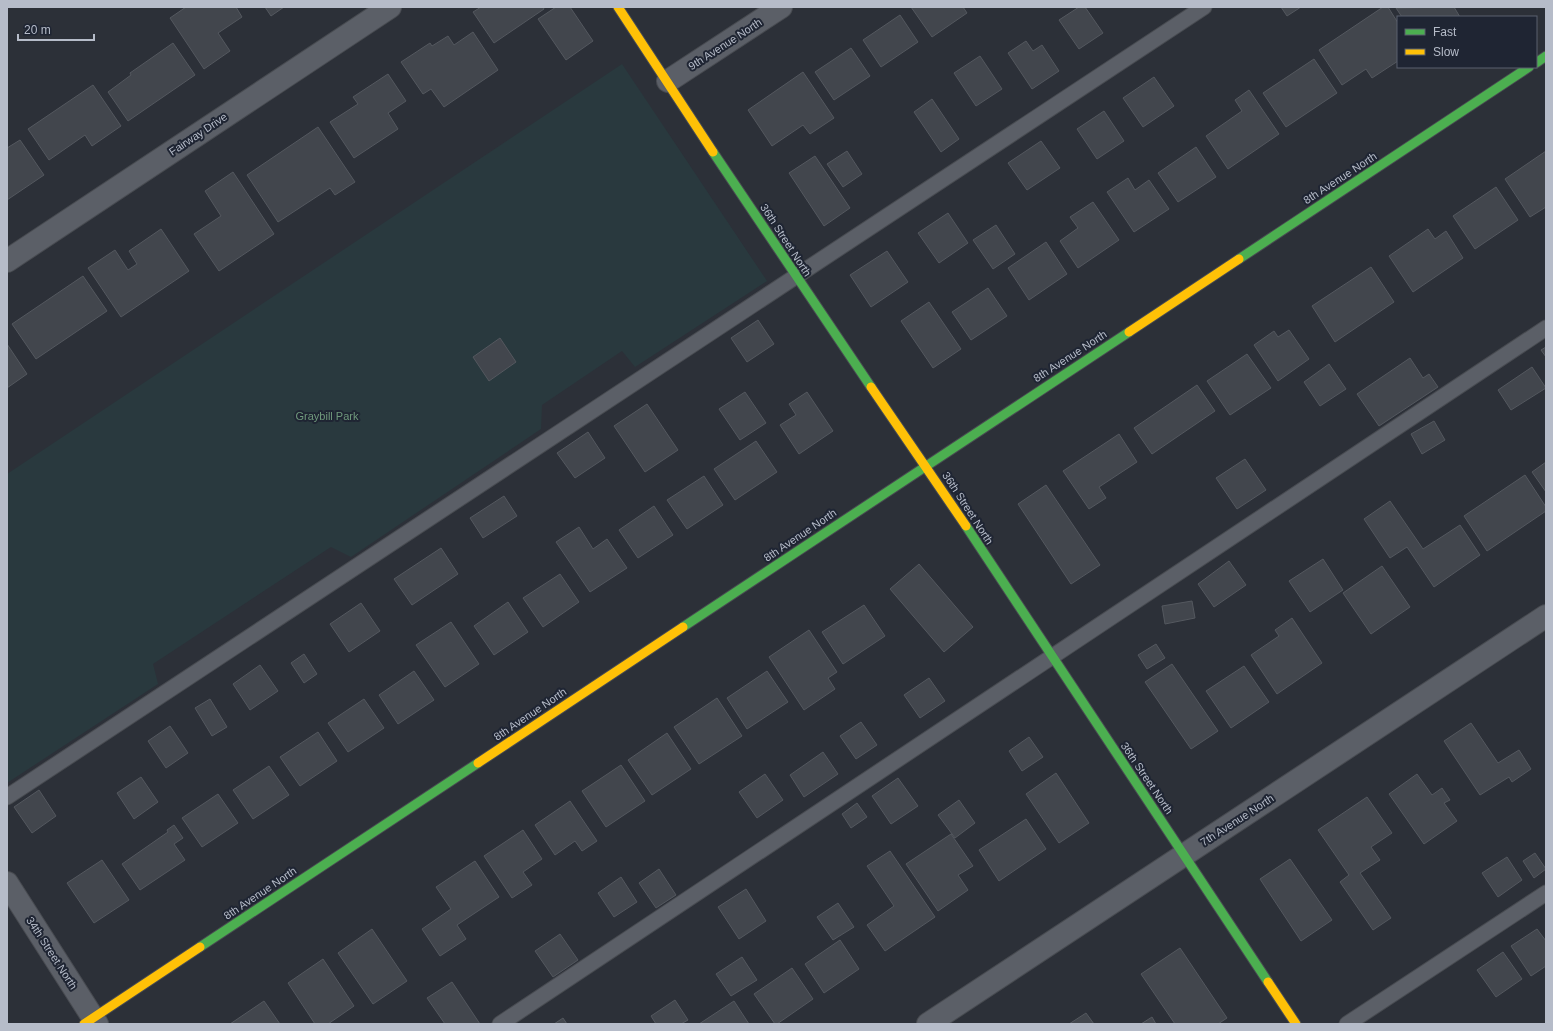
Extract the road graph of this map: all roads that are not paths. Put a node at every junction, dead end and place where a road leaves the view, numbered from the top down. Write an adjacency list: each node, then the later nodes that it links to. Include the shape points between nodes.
1 (390, 7): 9 (street, Fairway Drive)
2 (618, 7): 8 (street, 36th Street North)
3 (781, 7): 8 (street, 9th Avenue North)
4 (1204, 7): 10 (lane)
5 (1546, 56): 6 (street)
6 (1537, 61)
7 (1527, 68): 12 (street, 8th Avenue North)
8 (668, 81): 10 (street, 36th Street North)
9 (7, 261)
10 (796, 276): 12 (street, 36th Street North); 15 (lane)
11 (1546, 328): 14 (lane)
12 (926, 466): 14 (street, 36th Street North); 19 (street, 8th Avenue North)
13 (1546, 616): 16 (street, 7th Avenue North)
14 (1053, 657): 16 (street, 36th Street North); 20 (lane)
15 (7, 797)
16 (1183, 855): 21 (street, 7th Avenue North); 22 (street, 36th Street North)
17 (7, 883): 19 (street, 34th Street North)
18 (1546, 893): 23 (lane)
19 (92, 1022)
20 (500, 1024)
21 (928, 1024)
22 (1296, 1024)
23 (1347, 1024)

